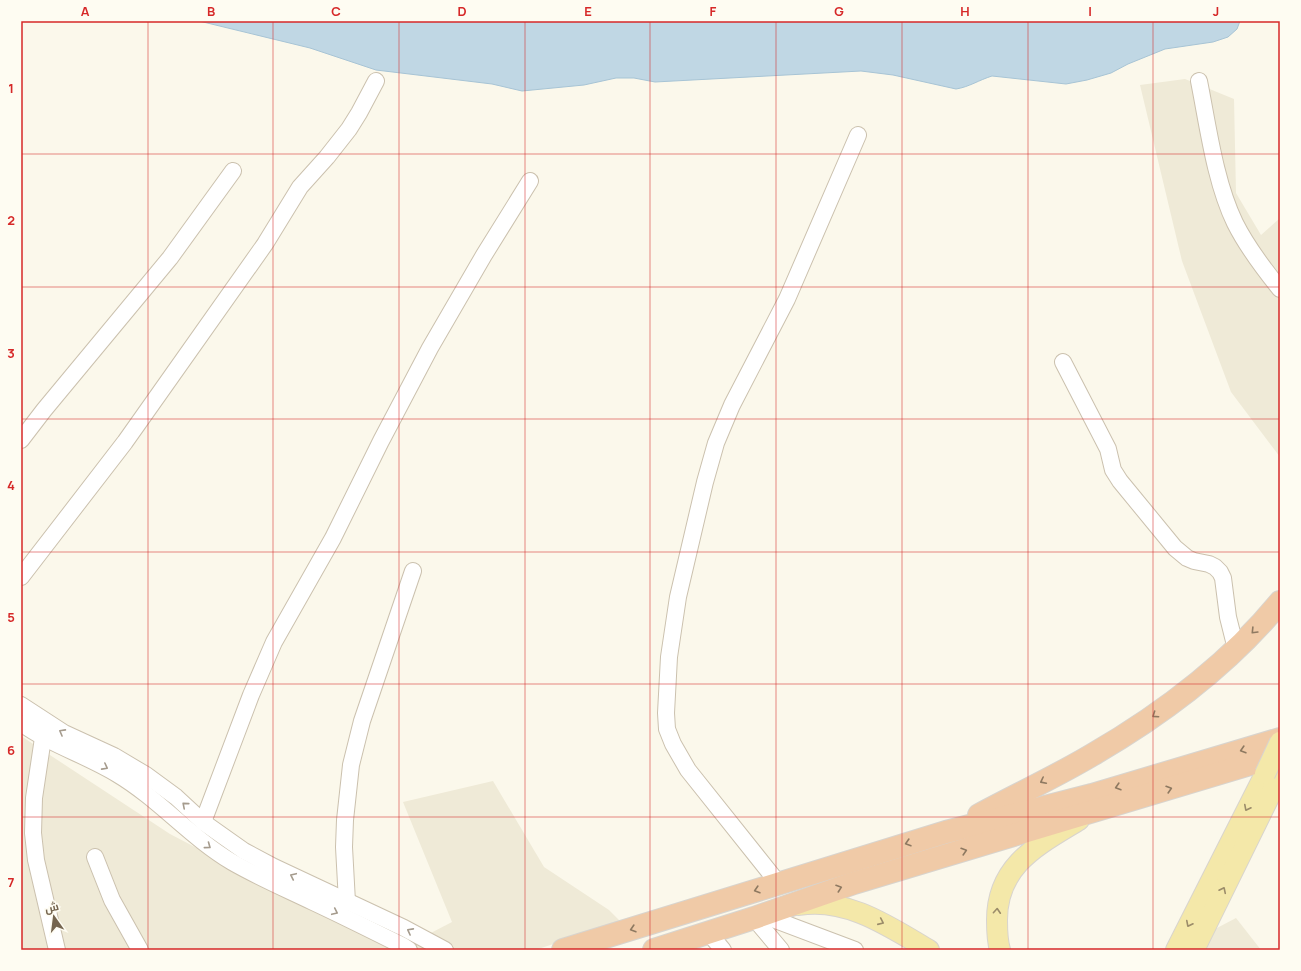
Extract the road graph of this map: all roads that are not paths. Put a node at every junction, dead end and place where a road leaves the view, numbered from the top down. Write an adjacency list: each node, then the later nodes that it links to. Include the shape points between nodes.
1 (1200, 80): 6 (street, via 1218,175 1228,208 1249,247)
2 (376, 81): 10 (street, via 350,129 297,192 265,244 129,435)
3 (858, 135): 24 (street, via 787,299 732,406 716,443 678,597 669,657 666,713 673,744 688,770)
4 (233, 171): 8 (street, via 170,258)
5 (530, 181): 21 (street, via 430,348 333,538 274,642)
6 (1280, 289)
7 (1063, 362): 12 (street, via 1108,449 1113,470 1120,481 1175,548 1187,558 1209,564 1220,572)
8 (21, 440)
9 (413, 571): 25 (street, via 362,721 351,765 344,847)
10 (21, 577)
11 (1280, 602): 12 (highway, one-way to 12)
12 (1236, 649): 22 (highway, one-way to 22, via 1192,687 1127,734)
13 (21, 705): 17 (street, one-way to 13)
14 (21, 723): 15 (street)
15 (43, 738): 17 (street); 29 (street, via 34,798 33,833 36,860)
16 (1280, 740): 19 (main road, bridge); 22 (highway, one-way to 22, via 1092,795)
17 (77, 747): 21 (street, one-way to 17, via 176,797 146,775 114,756); 27 (street, one-way to 27, via 137,786 203,842 232,862 269,882)
18 (1280, 755): 20 (highway, one-way to 18)
19 (1272, 774): 40 (main road, one-way to 40); 41 (main road, one-way to 19)
20 (1091, 812): 26 (highway, one-way to 20, via 854,883); 39 (main road, one-way to 20, via 997,942 997,910 1006,879 1021,859 1046,839)
21 (203, 822): 25 (street, one-way to 21, via 259,860)
22 (946, 832): 24 (highway, one-way to 24)
23 (95, 857): 30 (street, via 112,900)
24 (779, 884): 33 (highway, one-way to 33)
25 (347, 902): 27 (street)
26 (764, 914): 28 (highway); 36 (street); 37 (street); 38 (main road, one-way to 38, via 802,904 825,904 853,910 887,924)
27 (361, 916): 31 (street); 32 (street, one-way to 27, via 404,928)
28 (708, 932): 34 (highway); 35 (street)
29 (57, 950)
30 (140, 950)
31 (409, 950)
32 (445, 950)
33 (563, 950)
34 (654, 950)
35 (723, 950)
36 (781, 950)
37 (855, 950)
38 (929, 950)
39 (1000, 950)
40 (1176, 950)
41 (1194, 950)

